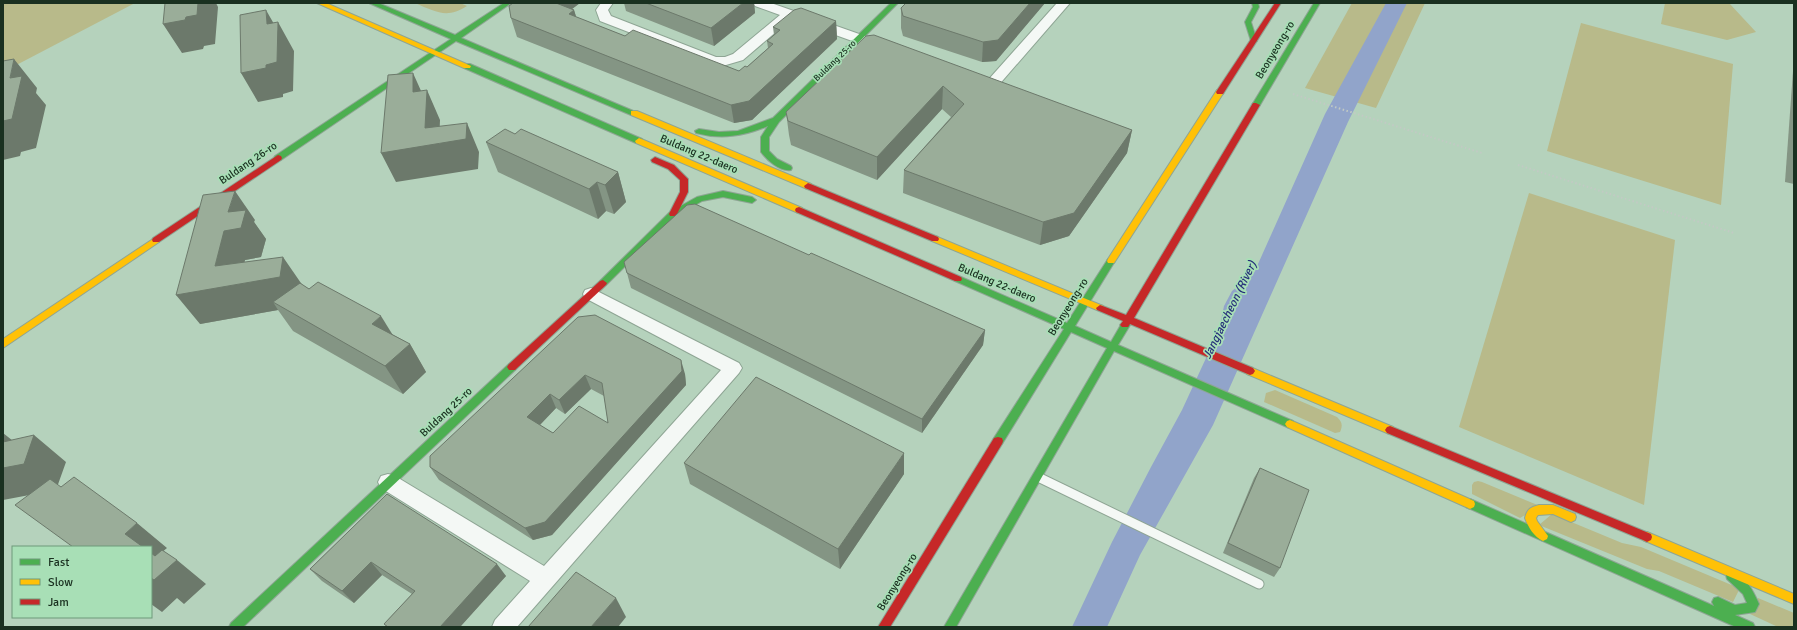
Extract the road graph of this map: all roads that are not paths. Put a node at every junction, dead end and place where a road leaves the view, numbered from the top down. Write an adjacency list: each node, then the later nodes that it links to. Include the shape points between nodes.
1 (320, 3): 16 (main road, Buldang 22-daero)
2 (372, 3): 12 (main road, Buldang 22-daero)
3 (508, 3): 12 (main road, Buldang 26-ro)
4 (607, 3): 11 (street, via 602,10 604,18 714,61 738,57)
5 (759, 3): 11 (street)
6 (895, 3): 13 (main road, Buldang 25-ro)
7 (1064, 3): 17 (street, via 992,84)
8 (1255, 3): 14 (main road, via 1256,7 1248,22)
9 (1278, 3): 14 (main road, Beonyeong-ro)
10 (1317, 3): 26 (main road, Beonyeong-ro)
11 (788, 14): 13 (street)
12 (455, 38): 16 (main road, Buldang 26-ro); 19 (main road, Buldang 22-daero)
13 (858, 38): 15 (street); 18 (main road, Buldang 25-ro)
14 (1254, 41): 25 (main road, Beonyeong-ro)
15 (887, 48)
16 (434, 52): 20 (main road, Buldang 22-daero); 28 (main road, Buldang 26-ro)
17 (963, 74)
18 (776, 120): 19 (main road, via 749,132 722,136 711,135 677,122); 21 (main road, via 766,137 765,152 774,162 794,170)
19 (656, 122): 21 (main road, Buldang 22-daero)
20 (638, 141): 22 (main road, Buldang 22-daero); 23 (main road, via 644,155 671,167 684,179 684,192)
21 (806, 185): 25 (main road, Buldang 22-daero)
22 (788, 206): 23 (main road, via 760,204 743,197 723,194 700,198); 27 (main road, Buldang 22-daero)
23 (673, 214): 24 (main road, Buldang 25-ro)
24 (592, 294): 31 (main road, Buldang 25-ro); 38 (street, via 733,368)
25 (1084, 302): 26 (main road, Buldang 22-daero); 27 (main road, Beonyeong-ro)
26 (1129, 320): 29 (main road, Beonyeong-ro); 35 (main road, Buldang 22-daero)
27 (1069, 327): 29 (main road, Buldang 22-daero); 45 (main road, Beonyeong-ro)
28 (3, 344)
29 (1113, 346): 30 (main road, Beonyeong-ro); 33 (main road, Buldang 22-daero)
30 (1037, 477): 40 (lane); 46 (main road, Beonyeong-ro)
31 (388, 482): 38 (street); 43 (main road, Buldang 25-ro)
32 (1577, 519): 33 (main road, via 1556,511 1537,510 1530,517 1531,523)
33 (1543, 536): 37 (main road, Buldang 22-daero)
34 (1619, 536): 35 (main road)
35 (1645, 536): 36 (main road, Buldang 22-daero)
36 (1725, 570): 41 (main road, via 1747,590 1751,608 1735,610); 42 (main road, Buldang 22-daero)
37 (1638, 578): 39 (main road); 47 (main road, Buldang 22-daero)
38 (546, 579): 44 (street)
39 (1663, 579)
40 (1259, 584)
41 (1706, 597)
42 (1794, 599)
43 (235, 627)
44 (503, 627)
45 (884, 627)
46 (950, 627)
47 (1749, 627)

